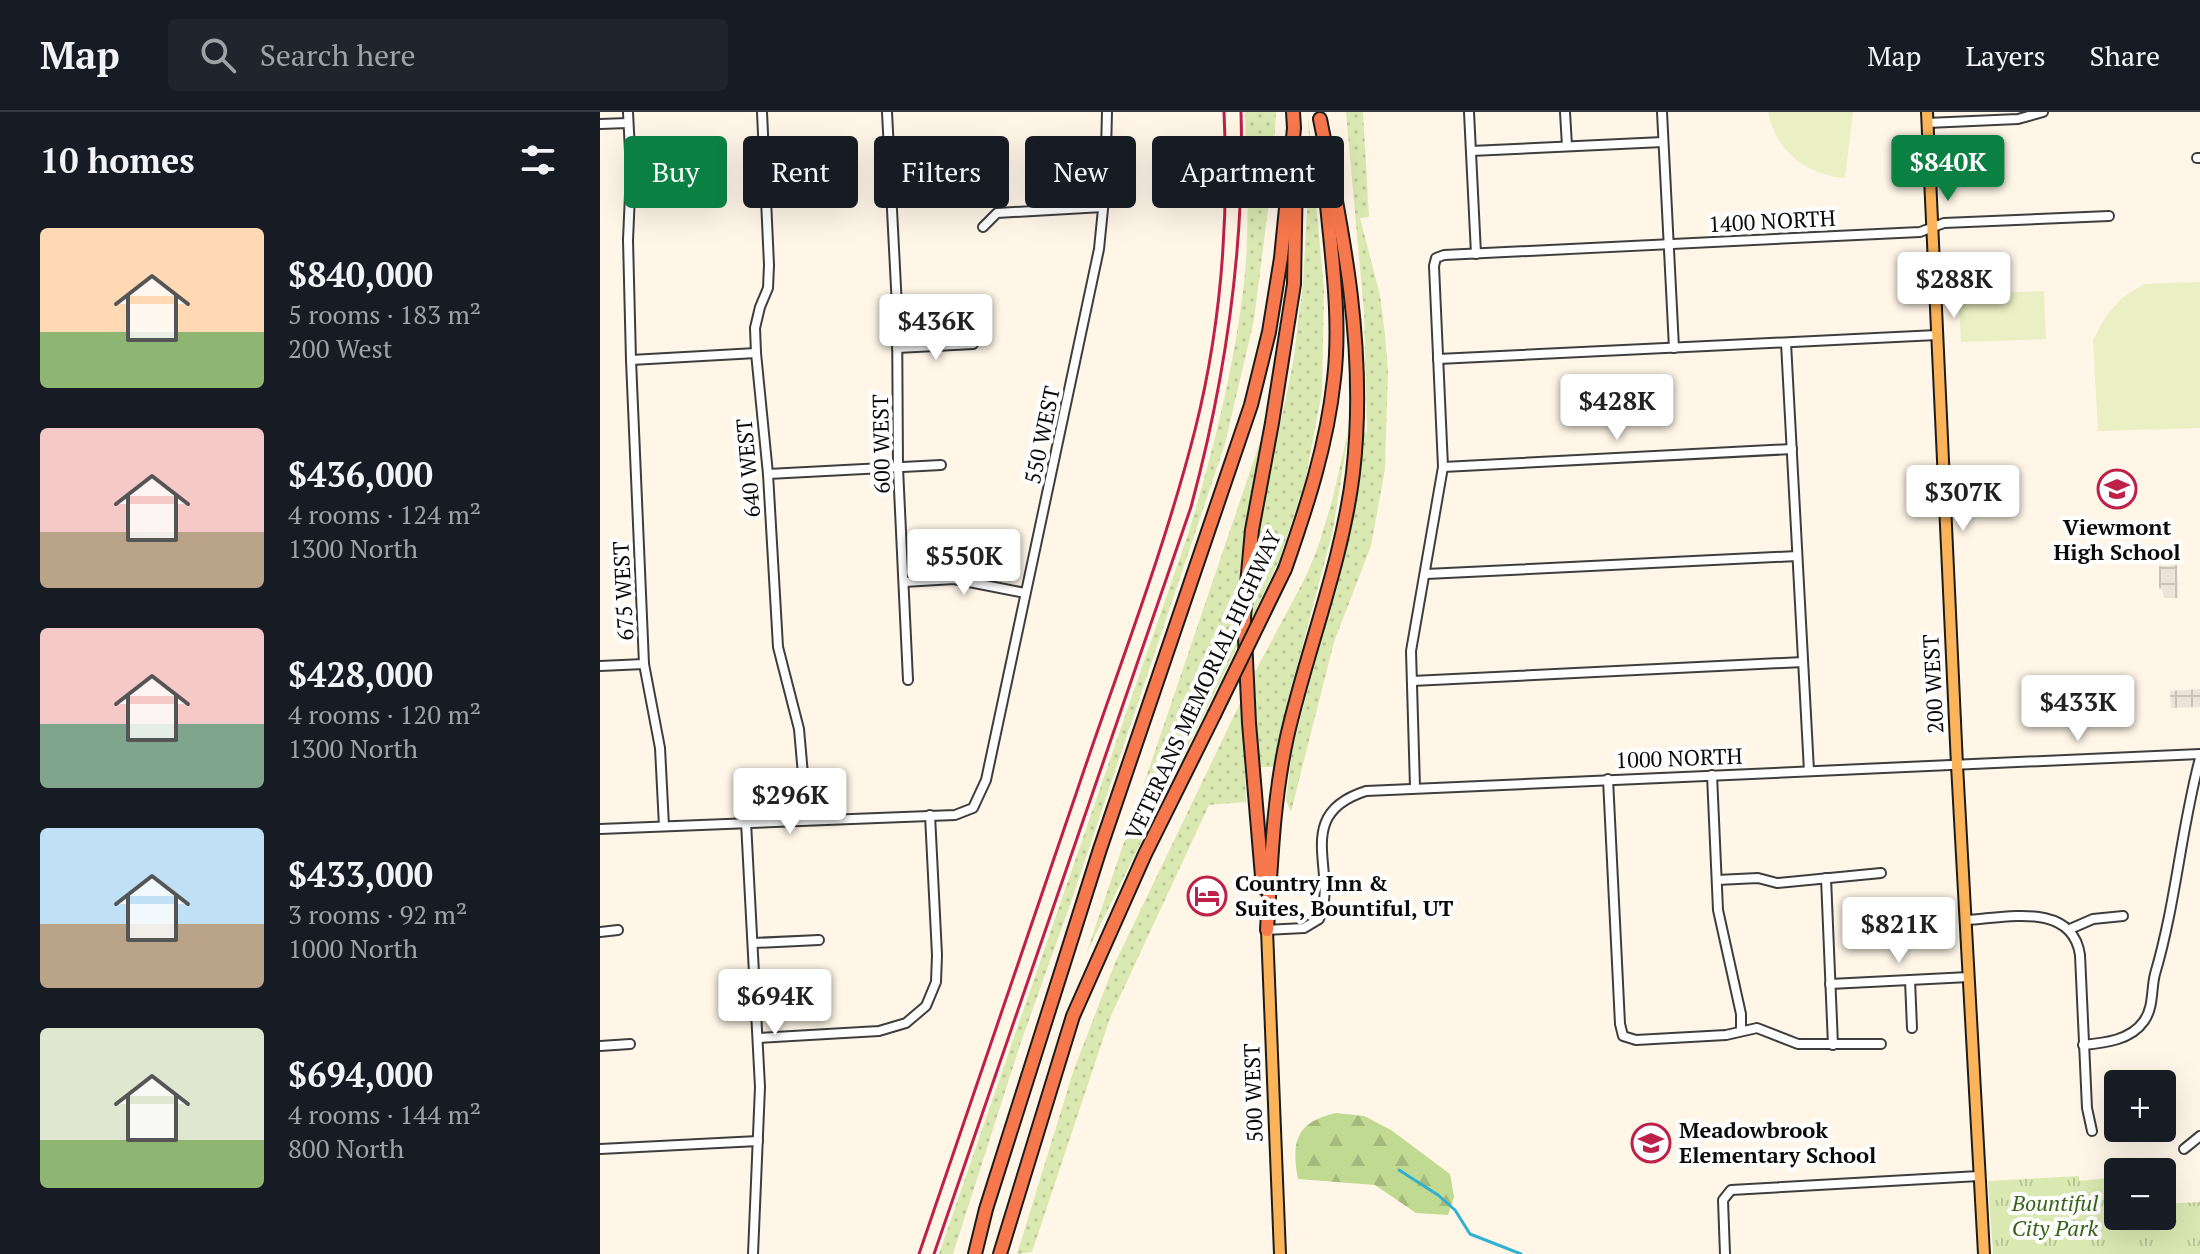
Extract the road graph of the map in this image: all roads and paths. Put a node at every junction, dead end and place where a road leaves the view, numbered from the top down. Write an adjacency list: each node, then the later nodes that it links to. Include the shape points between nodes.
1 (628, 112): 12 (street, 675 WEST)
2 (762, 112): 31 (street, 640 WEST, via 769,265 768,288 755,328)
3 (887, 112): 29 (street, 600 WEST)
4 (1107, 112): 15 (street, 550 WEST)
5 (1293, 112): 14 (highway, VETERANS MEMORIAL HIGHWAY)
6 (1469, 112): 18 (street)
7 (1565, 112): 17 (street)
8 (1662, 112): 16 (street)
9 (2043, 112): 11 (street, via 2018,119)
10 (1320, 116): 66 (highway, via 1345,239 1356,334 1356,428 1336,553 1287,740 1273,830); 89 (highway, VETERANS MEMORIAL HIGHWAY, bridge, via 1336,328 1324,445 1310,498 1285,569 1145,854 1073,1016)
11 (1927, 118): 23 (main road, 200 WEST)
12 (628, 123): 13 (street); 33 (street, 675 WEST)
13 (600, 124)
14 (1294, 128): 66 (highway, via 1294,284 1252,530 1244,617); 88 (highway, VETERANS MEMORIAL HIGHWAY, via 1281,258 1251,405 1100,849)
15 (1106, 136)
16 (1663, 142): 17 (street); 24 (street)
17 (1567, 146): 18 (street)
18 (1471, 151): 25 (street)
19 (1085, 208): 22 (street, via 997,213)
20 (1103, 208): 42 (street, 550 WEST, via 1076,364)
21 (2109, 216): 23 (street, 1400 NORTH, via 1944,223)
22 (983, 227)
23 (1932, 229): 24 (street, 1400 NORTH); 26 (main road, 200 WEST)
24 (1668, 244): 25 (street, 1400 NORTH); 30 (street)
25 (1476, 254): 32 (street, 1400 NORTH, via 1436,258)
26 (1937, 335): 27 (street); 49 (main road, 200 WEST)
27 (1786, 343): 30 (street); 34 (street)
28 (973, 344): 29 (street)
29 (897, 348): 37 (street, 600 WEST)
30 (1674, 348): 32 (street)
31 (756, 353): 33 (street); 38 (street, 640 WEST)
32 (1438, 359): 36 (street)
33 (631, 360): 44 (street, 675 WEST)
34 (1792, 449): 36 (street); 39 (street)
35 (941, 465): 37 (street)
36 (1443, 467): 40 (street)
37 (898, 468): 38 (street); 41 (street, 600 WEST)
38 (768, 474): 55 (street, 640 WEST, via 778,647 799,729)
39 (1797, 556): 40 (street); 43 (street)
40 (1426, 574): 47 (street, via 1411,651)
41 (904, 582): 42 (street, via 954,579); 46 (street, 600 WEST)
42 (1025, 593): 54 (street, 550 WEST, via 986,780 973,808 955,815)
43 (1803, 662): 47 (street); 50 (street)
44 (644, 664): 45 (street); 57 (street, 675 WEST, via 660,748)
45 (600, 666)
46 (908, 680)
47 (1412, 681): 53 (street)
48 (2200, 756): 49 (street, 1000 NORTH); 79 (street, via 2150,1010 2131,1033)
49 (1957, 765): 50 (street, 1000 NORTH); 63 (main road, 200 WEST)
50 (1809, 771): 51 (street, 1000 NORTH)
51 (1712, 775): 52 (street, 1000 NORTH); 61 (street)
52 (1608, 779): 53 (street, 1000 NORTH); 74 (street, via 1623,1036 1636,1040)
53 (1415, 787): 66 (street, 1000 NORTH, via 1366,791 1340,804 1321,840 1324,905 1319,919 1304,928)
54 (930, 815): 55 (street); 75 (street, via 937,955 936,982 926,1006 906,1023 879,1031)
55 (807, 820): 56 (street)
56 (746, 822): 57 (street); 69 (street)
57 (664, 826): 58 (street)
58 (600, 829)
59 (1881, 873): 60 (street)
60 (1826, 878): 61 (street, via 1777,883 1758,878); 72 (street)
61 (1717, 880): 74 (street)
62 (2123, 916): 64 (street, via 2093,919)
63 (1966, 920): 64 (street, via 2048,917); 70 (main road, 200 WEST)
64 (2070, 929): 79 (street, via 2080,955)
65 (618, 930): 67 (street)
66 (1267, 930): 90 (main road, 500 WEST)
67 (600, 932)
68 (819, 940): 69 (street)
69 (754, 943): 75 (street)
70 (1969, 977): 71 (street); 86 (main road, 200 WEST)
71 (1910, 980): 72 (street); 73 (street)
72 (1830, 984): 78 (street)
73 (1912, 1028)
74 (1741, 1031): 78 (street, via 1757,1028 1798,1044)
75 (759, 1038): 83 (street)
76 (630, 1044): 80 (street)
77 (1881, 1044): 78 (street)
78 (1833, 1045)
79 (2083, 1045): 81 (street)
80 (600, 1046)
81 (2092, 1131)
82 (2200, 1136): 85 (street)
83 (758, 1141): 84 (street); 87 (street)
84 (600, 1149)
85 (2184, 1149)
86 (1979, 1176): 91 (street, via 1739,1189 1726,1194 1723,1203); 92 (main road, 200 WEST)
87 (753, 1254)
88 (975, 1254)
89 (1000, 1254)
90 (1280, 1254)
91 (1725, 1254)
92 (1984, 1254)

